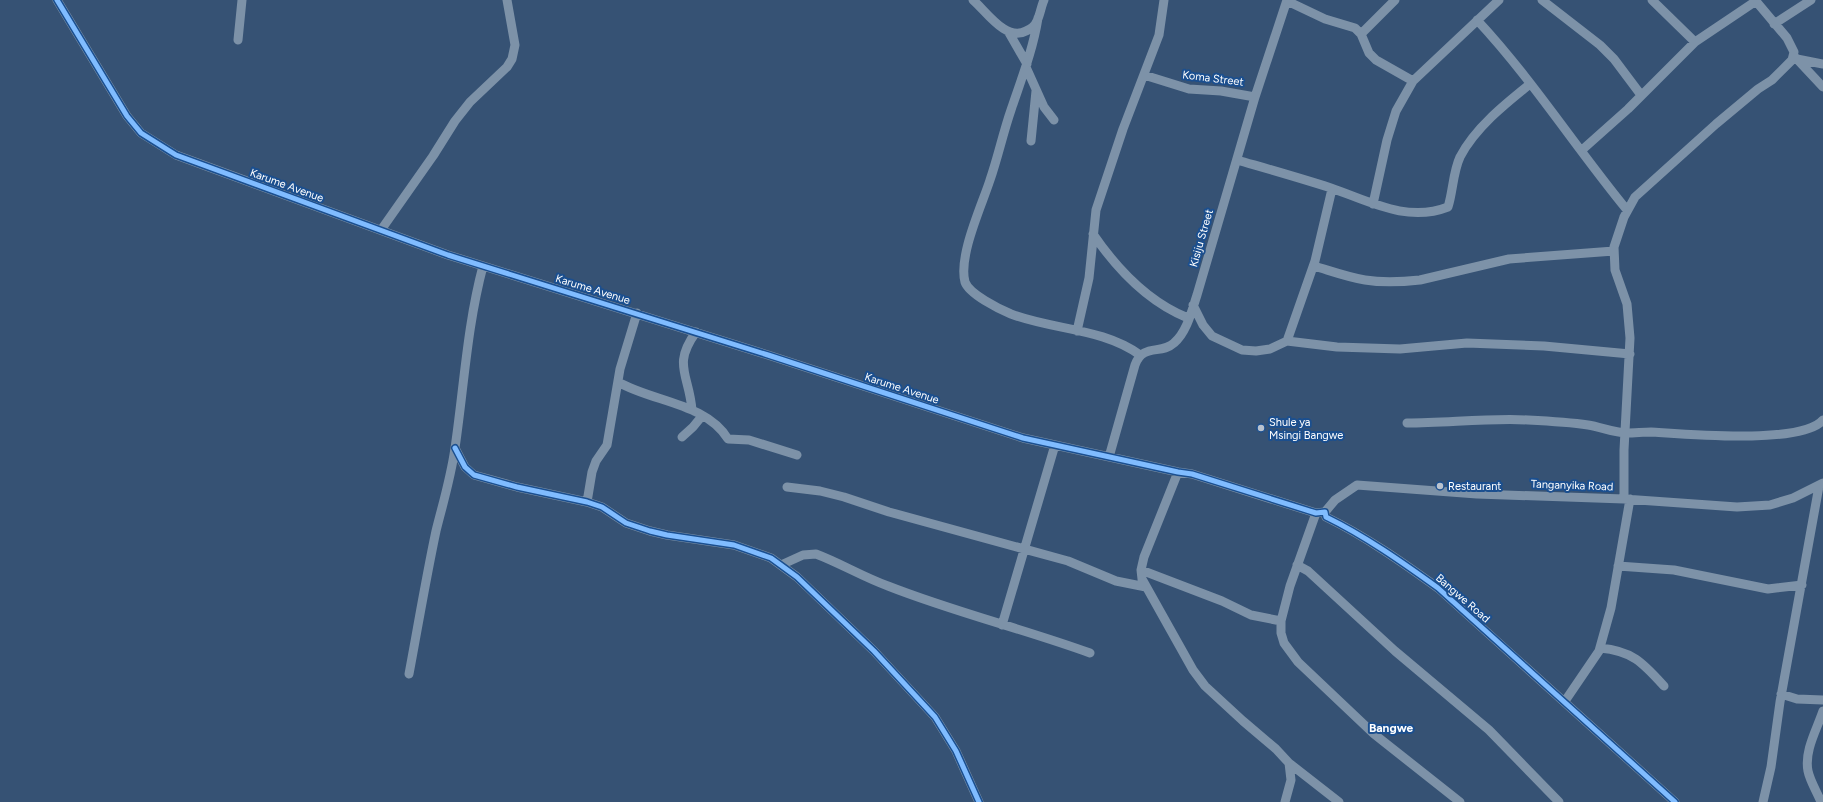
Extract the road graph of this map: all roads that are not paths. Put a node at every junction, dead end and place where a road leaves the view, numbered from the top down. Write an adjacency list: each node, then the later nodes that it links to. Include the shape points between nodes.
1 (57, 0): 38 (street, Karume Avenue, via 127,116 141,133 155,143 176,155)
2 (242, 0): 19 (street)
3 (507, 0): 38 (street, via 515,46 512,59 455,121)
4 (973, 0): 17 (street)
5 (1044, 0): 14 (street)
6 (1164, 0): 24 (street, via 1159,35)
7 (1395, 0): 18 (street)
8 (1542, 0): 29 (street, via 1614,58)
9 (1652, 0): 20 (street)
10 (1755, 0): 16 (street); 20 (street)
11 (1811, 0): 16 (street)
12 (1287, 1): 18 (street, via 1325,19 1355,28); 30 (street, Kisiju Street)
13 (1494, 2): 15 (street)
14 (1038, 18): 17 (street, via 1032,28 1023,33 1015,34); 23 (street)
15 (1477, 20): 25 (street); 26 (street)
16 (1774, 24): 21 (street, via 1792,46)
17 (1008, 31): 23 (street)
18 (1361, 34): 25 (street, via 1369,53 1376,60)
19 (238, 40)
20 (1695, 42): 29 (street)
21 (1795, 58): 22 (street); 27 (street); 37 (street, via 1659,174 1635,197)
22 (1823, 64)
23 (1027, 65): 28 (street); 46 (street, via 969,243 964,270 966,282 978,297 1011,314)
24 (1144, 75): 30 (street, Koma Street, via 1189,89); 39 (street, via 1100,197)
25 (1413, 81): 36 (street, via 1396,111)
26 (1530, 84): 33 (street); 36 (street, via 1487,122 1461,157 1448,207 1426,213)
27 (1823, 87)
28 (1036, 91): 31 (street); 32 (street)
29 (1642, 95): 33 (street)
30 (1256, 97): 34 (street, Kisiju Street)
31 (1054, 120)
32 (1032, 141)
33 (1582, 150): 37 (street)
34 (1237, 160): 35 (street); 43 (street, Kisiju Street)
35 (1332, 189): 36 (street); 42 (street)
36 (1373, 204)
37 (1627, 210): 40 (street)
38 (381, 230): 41 (street, Karume Avenue)
39 (1093, 234): 45 (street, via 1113,261 1144,292 1164,307); 46 (street, via 1089,278)
40 (1614, 251): 42 (street, via 1509,259 1420,280 1384,282 1348,277); 49 (street, via 1615,270 1627,304)
41 (483, 266): 44 (street, Karume Avenue); 59 (street, via 465,358)
42 (1314, 266): 48 (street)
43 (1194, 305): 45 (street, Kisiju Street); 48 (street, via 1207,331 1231,346 1256,351 1270,349)
44 (637, 313): 47 (street, Karume Avenue); 51 (street)
45 (1188, 318): 50 (street, Kisiju Street, via 1172,345)
46 (1077, 331): 50 (street, via 1110,339)
47 (696, 332): 52 (street, via 687,344 682,364); 58 (street, Karume Avenue, via 1023,438)
48 (1287, 341): 49 (street, via 1337,347 1400,349 1467,343 1544,346)
49 (1630, 354): 56 (street)
50 (1140, 355): 61 (street)
51 (618, 382): 52 (street, via 640,393); 66 (street, via 607,445 592,472)
52 (692, 410): 53 (street)
53 (702, 416): 57 (street); 60 (street, via 723,431 728,439 749,440)
54 (1823, 420): 56 (street, via 1809,429 1776,434 1703,436)
55 (1406, 424): 56 (street, via 1528,420 1588,425)
56 (1626, 433): 65 (street, via 1623,475)
57 (682, 437)
58 (1055, 445): 61 (street, Karume Avenue); 69 (street)
59 (455, 448): 66 (street, via 465,468 474,475 523,489); 80 (street, via 436,530)
60 (797, 455)
61 (1109, 457): 62 (street, Karume Avenue)
62 (1178, 472): 68 (street, Karume Avenue, via 1192,474); 73 (street)
63 (1821, 484): 65 (street, Tanganyika Road, via 1793,498 1770,505 1737,508); 74 (street)
64 (787, 487): 69 (street, via 844,497)
65 (1627, 499): 67 (street, Tanganyika Road, via 1477,494 1358,485 1335,500); 72 (street)
66 (587, 502): 70 (street, via 602,507 626,523 667,535 734,545 771,558)
67 (1325, 512): 68 (street); 84 (street, Bangwe Road, via 1326,516 1411,568 1438,588)
68 (1316, 513): 71 (street)
69 (1024, 550): 75 (street, via 1068,561 1122,582); 77 (street)
70 (781, 565): 77 (street, via 803,555 816,554 887,586); 87 (street, via 797,577 874,651 935,717 956,751)
71 (1297, 565): 76 (street); 91 (street, via 1313,576 1395,651 1489,730)
72 (1618, 566): 74 (street, via 1674,570 1768,589); 78 (street, via 1611,608)
73 (1141, 570): 75 (street); 76 (street, via 1251,615)
74 (1802, 585): 82 (street)
75 (1146, 587): 86 (street, via 1193,670 1205,686)
76 (1281, 621): 90 (street, via 1284,643 1298,662 1388,746)
77 (1002, 625): 79 (street, via 1044,636)
78 (1600, 648): 81 (street, via 1614,650 1642,662); 84 (street)
79 (1090, 653)
80 (409, 674)
81 (1664, 686)
82 (1781, 694): 83 (street, via 1797,699); 93 (street, via 1774,754)
83 (1823, 700)
84 (1565, 702): 92 (street, Bangwe Road)
85 (1823, 711): 94 (street, via 1807,762 1808,772)
86 (1289, 763): 88 (street, via 1291,780); 89 (street)
87 (979, 802)
88 (1285, 802)
89 (1339, 802)
90 (1460, 802)
91 (1558, 802)
92 (1675, 802)
93 (1763, 802)
94 (1821, 802)

